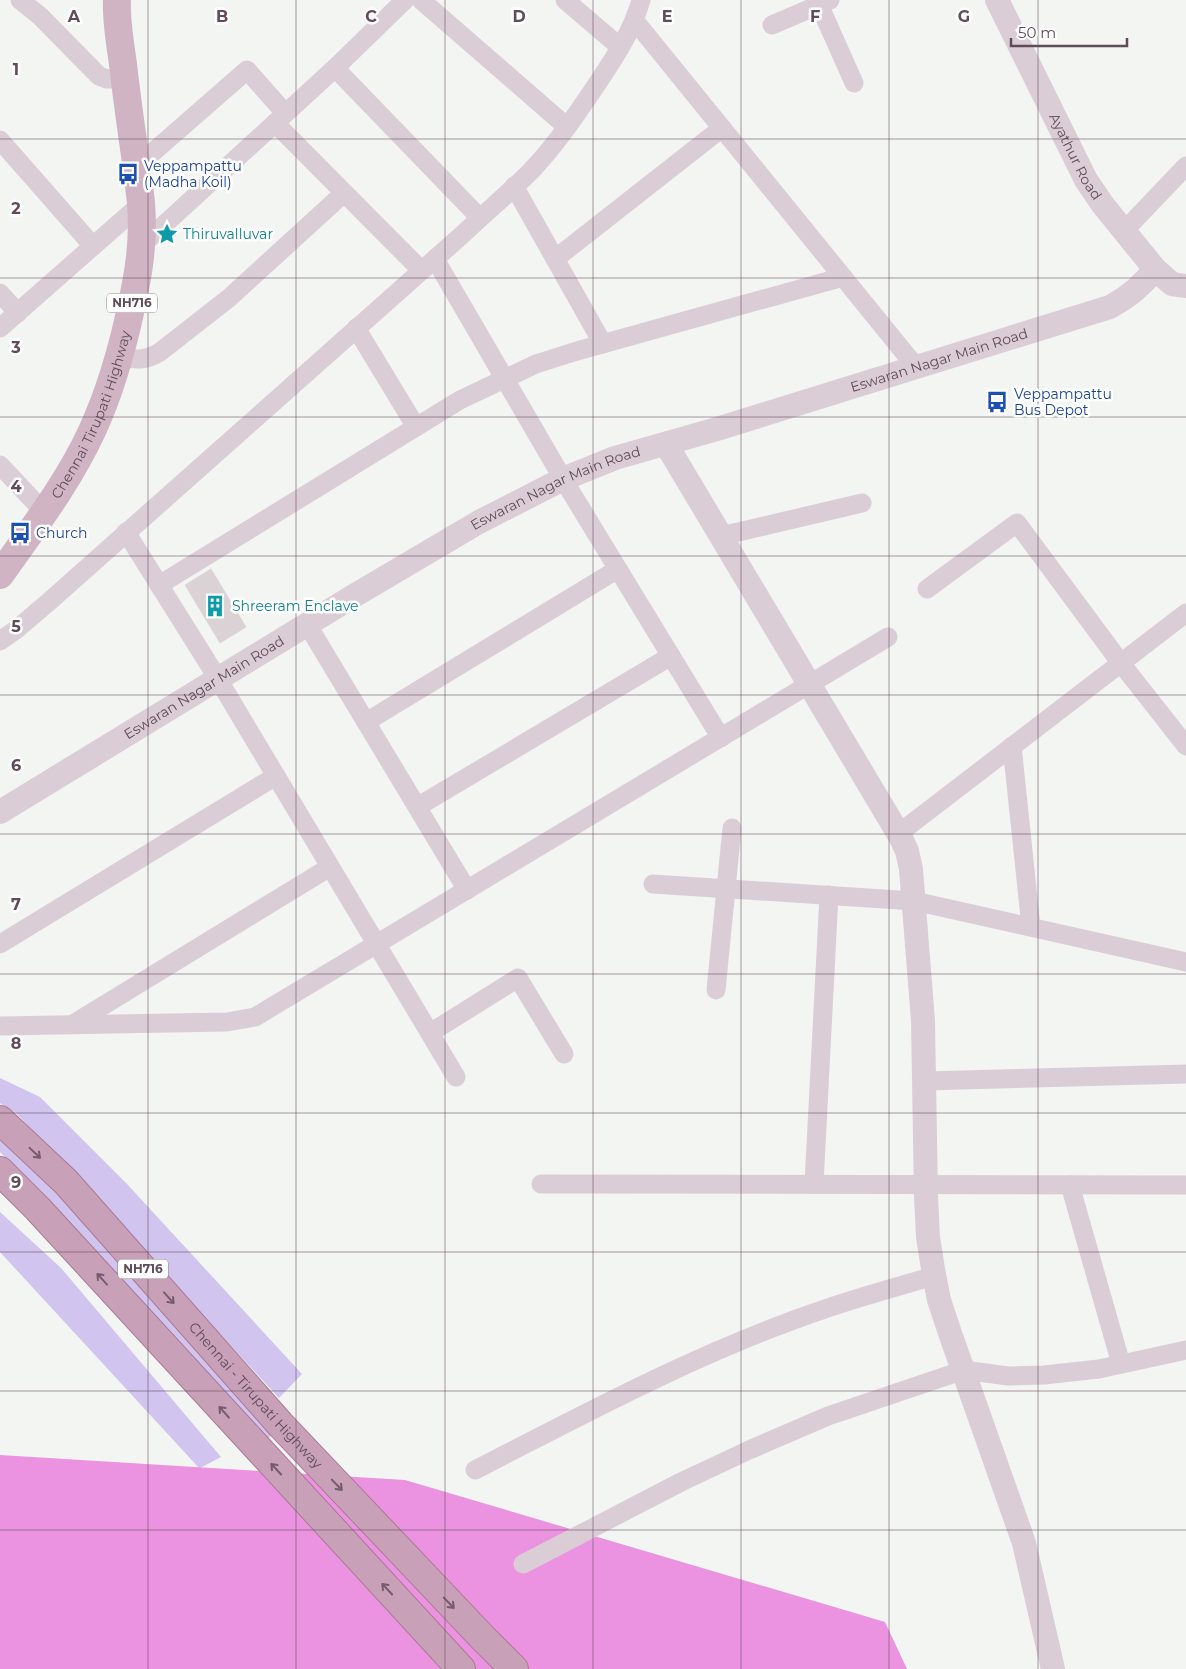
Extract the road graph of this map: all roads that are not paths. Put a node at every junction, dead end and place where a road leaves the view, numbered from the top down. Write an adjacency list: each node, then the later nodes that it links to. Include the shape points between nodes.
1 (20, 0): 13 (street, via 99,76)
2 (117, 0): 13 (main road, Chennai Tirupati Highway / NH716)
3 (421, 0): 16 (street)
4 (565, 0): 11 (street)
5 (642, 0): 9 (street)
6 (997, 0): 25 (street, Ayathur Road, via 1086,180)
7 (822, 2): 10 (street); 14 (street)
8 (397, 3): 12 (street)
9 (635, 20): 11 (street); 17 (street)
10 (772, 25)
11 (620, 47): 16 (street)
12 (335, 68): 15 (street); 24 (street)
13 (124, 78): 20 (main road, Chennai Tirupati Highway / NH716)
14 (854, 83)
15 (280, 118): 20 (street, via 247,70); 22 (street); 26 (street)
16 (567, 127): 21 (street, via 548,152)
17 (722, 128): 28 (street); 31 (street)
18 (0, 140): 27 (street)
19 (1186, 166): 25 (street)
20 (136, 167): 23 (main road, Chennai Tirupati Highway / NH716)
21 (514, 186): 24 (street); 28 (street)
22 (344, 193): 29 (street); 38 (street, via 243,286 160,352 142,360)
23 (141, 204): 26 (main road, Chennai Tirupati Highway / NH716); 27 (street)
24 (480, 218): 29 (street)
25 (1124, 231): 30 (street, Ayathur Road)
26 (142, 245): 38 (main road, Chennai Tirupati Highway / NH716)
27 (93, 246): 34 (street)
28 (555, 259): 37 (street)
29 (428, 264): 36 (street); 40 (street)
30 (1155, 269): 32 (street, Ayathur Road, via 1172,284); 39 (street, Eswaran Nagar Main Road, via 1137,290 1110,307)
31 (843, 277): 37 (street); 39 (street)
32 (1186, 286)
33 (0, 293): 34 (street)
34 (18, 312): 35 (street)
35 (0, 328)
36 (356, 328): 41 (street); 47 (street)
37 (603, 344): 40 (street, via 536,364)
38 (119, 357): 46 (main road, Chennai Tirupati Highway / NH716, via 91,433)
39 (916, 367): 42 (street, Eswaran Nagar Main Road)
40 (504, 378): 41 (street); 44 (street)
41 (416, 427): 51 (street)
42 (666, 444): 44 (street, Eswaran Nagar Main Road, via 615,458); 48 (street)
43 (0, 464): 46 (street)
44 (563, 479): 50 (street); 54 (street, Eswaran Nagar Main Road, via 479,522)
45 (862, 503): 48 (street)
46 (44, 512): 49 (main road, Chennai Tirupati Highway / NH716)
47 (126, 532): 51 (street); 56 (street)
48 (721, 536): 60 (street)
49 (2, 567)
50 (618, 569): 57 (street); 61 (street)
51 (159, 585): 59 (street)
52 (926, 589): 58 (street, via 1017,523)
53 (1186, 613): 58 (street)
54 (307, 624): 59 (street, Eswaran Nagar Main Road); 61 (street)
55 (888, 637): 60 (street)
56 (0, 641)
57 (671, 656): 62 (street); 66 (street)
58 (1120, 662): 63 (street); 64 (street)
59 (218, 679): 65 (street); 67 (street, Eswaran Nagar Main Road)
60 (810, 684): 62 (street); 69 (street)
61 (366, 722): 66 (street)
62 (721, 738): 73 (street)
63 (1012, 746): 69 (street); 76 (street)
64 (1186, 746)
65 (276, 776): 70 (street); 77 (street)
66 (417, 807): 73 (street)
67 (0, 812)
68 (732, 828): 72 (street)
69 (898, 834): 75 (street, via 907,851)
70 (330, 867): 78 (street); 81 (street)
71 (653, 884): 72 (street)
72 (726, 889): 74 (street); 80 (street)
73 (467, 890): 78 (street)
74 (829, 895): 75 (street); 91 (street)
75 (914, 901): 76 (street); 87 (street)
76 (1031, 927): 79 (street)
77 (0, 944)
78 (376, 944): 81 (street, via 255,1017 227,1022); 83 (street)
79 (1186, 962)
80 (716, 990)
81 (73, 1024): 82 (street)
82 (0, 1026)
83 (430, 1033): 84 (street, via 518,978); 86 (street)
84 (564, 1054)
85 (1186, 1074): 87 (street)
86 (456, 1078)
87 (925, 1081): 92 (street)
88 (0, 1120): 102 (highway, Chennai - Tirupati Highway / NH716, one-way to 102, via 66,1182 280,1424)
89 (0, 1171): 101 (highway, NH716, one-way to 89)
90 (540, 1184): 91 (street)
91 (814, 1184): 92 (street)
92 (926, 1184): 93 (street); 95 (street, via 928,1237)
93 (1070, 1185): 94 (street); 97 (street)
94 (1186, 1185)
95 (934, 1276): 98 (street, via 939,1300); 99 (street, via 862,1296 774,1328 616,1397)
96 (1186, 1350): 97 (street)
97 (1121, 1364): 98 (street, via 1044,1375 1008,1376)
98 (964, 1370): 100 (street, via 828,1416 749,1450 680,1482); 103 (street, via 1024,1543)
99 (475, 1470)
100 (523, 1564)
101 (458, 1666)
102 (514, 1669)
103 (1053, 1669)

